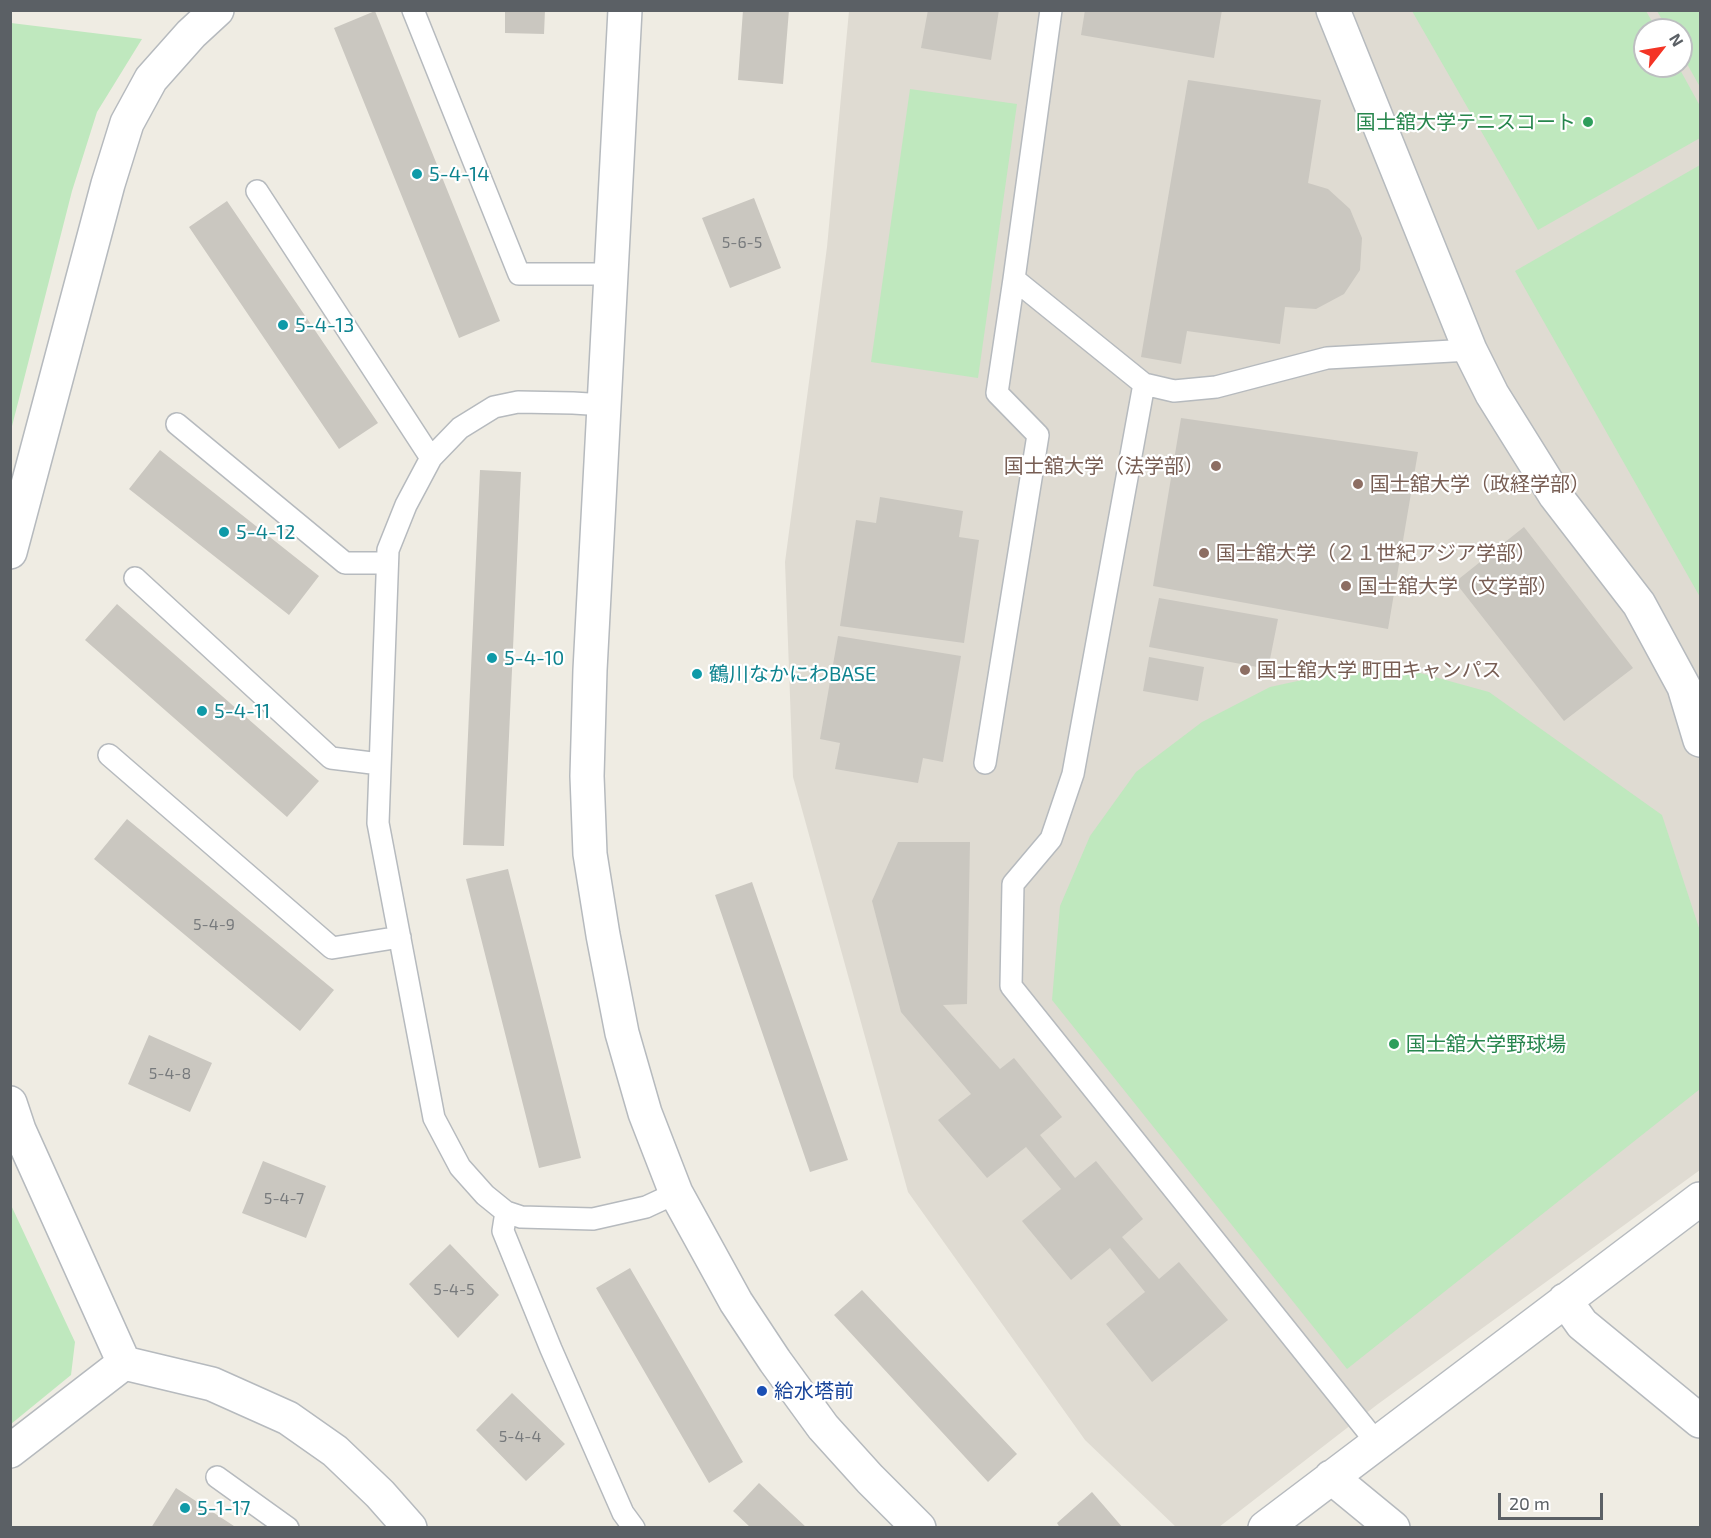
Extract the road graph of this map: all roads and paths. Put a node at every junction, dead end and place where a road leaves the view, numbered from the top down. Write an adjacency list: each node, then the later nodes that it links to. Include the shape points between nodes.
1 (217, 10): 14 (street, via 151,79 127,123)
2 (413, 10): 7 (lane, via 519,274)
3 (626, 10): 7 (street)
4 (1051, 10): 8 (lane)
5 (1333, 10): 9 (street)
6 (257, 191): 13 (lane)
7 (611, 274): 11 (street)
8 (1014, 279): 10 (lane); 19 (lane, via 997,393 1038,435)
9 (1470, 350): 10 (lane, via 1327,358 1216,387 1174,391); 17 (street, via 1492,394 1555,495 1639,604 1684,687)
10 (1144, 384): 29 (lane, via 1073,774 1051,839 1013,884 1011,986)
11 (605, 405): 13 (lane, via 518,402 494,407 460,428); 23 (street, via 590,670 590,855 622,1033 645,1113)
12 (177, 424): 15 (lane, via 345,563)
13 (431, 458): 15 (lane, via 406,505)
14 (10, 552)
15 (387, 562): 20 (lane)
16 (135, 578): 20 (lane, via 331,758)
17 (1701, 740)
18 (109, 755): 21 (lane, via 332,948)
19 (985, 763)
20 (380, 764): 21 (lane, via 378,823)
21 (400, 937): 25 (lane, via 434,1118 460,1167)
22 (10, 1103): 27 (street)
23 (676, 1192): 25 (lane, via 646,1207 594,1219 521,1217); 36 (street, via 736,1302 823,1427)
24 (1701, 1199): 26 (street)
25 (506, 1212): 35 (lane, via 503,1231 623,1513)
26 (1565, 1300): 28 (street, via 1582,1324); 29 (street)
27 (124, 1363): 30 (street); 34 (street, via 212,1384 288,1418 335,1451)
28 (1701, 1421)
29 (1377, 1443): 32 (street)
30 (10, 1451)
31 (217, 1477): 33 (lane)
32 (1331, 1477): 37 (street); 38 (street)
33 (288, 1527)
34 (410, 1527)
35 (634, 1527)
36 (919, 1527)
37 (1265, 1527)
38 (1393, 1527)

